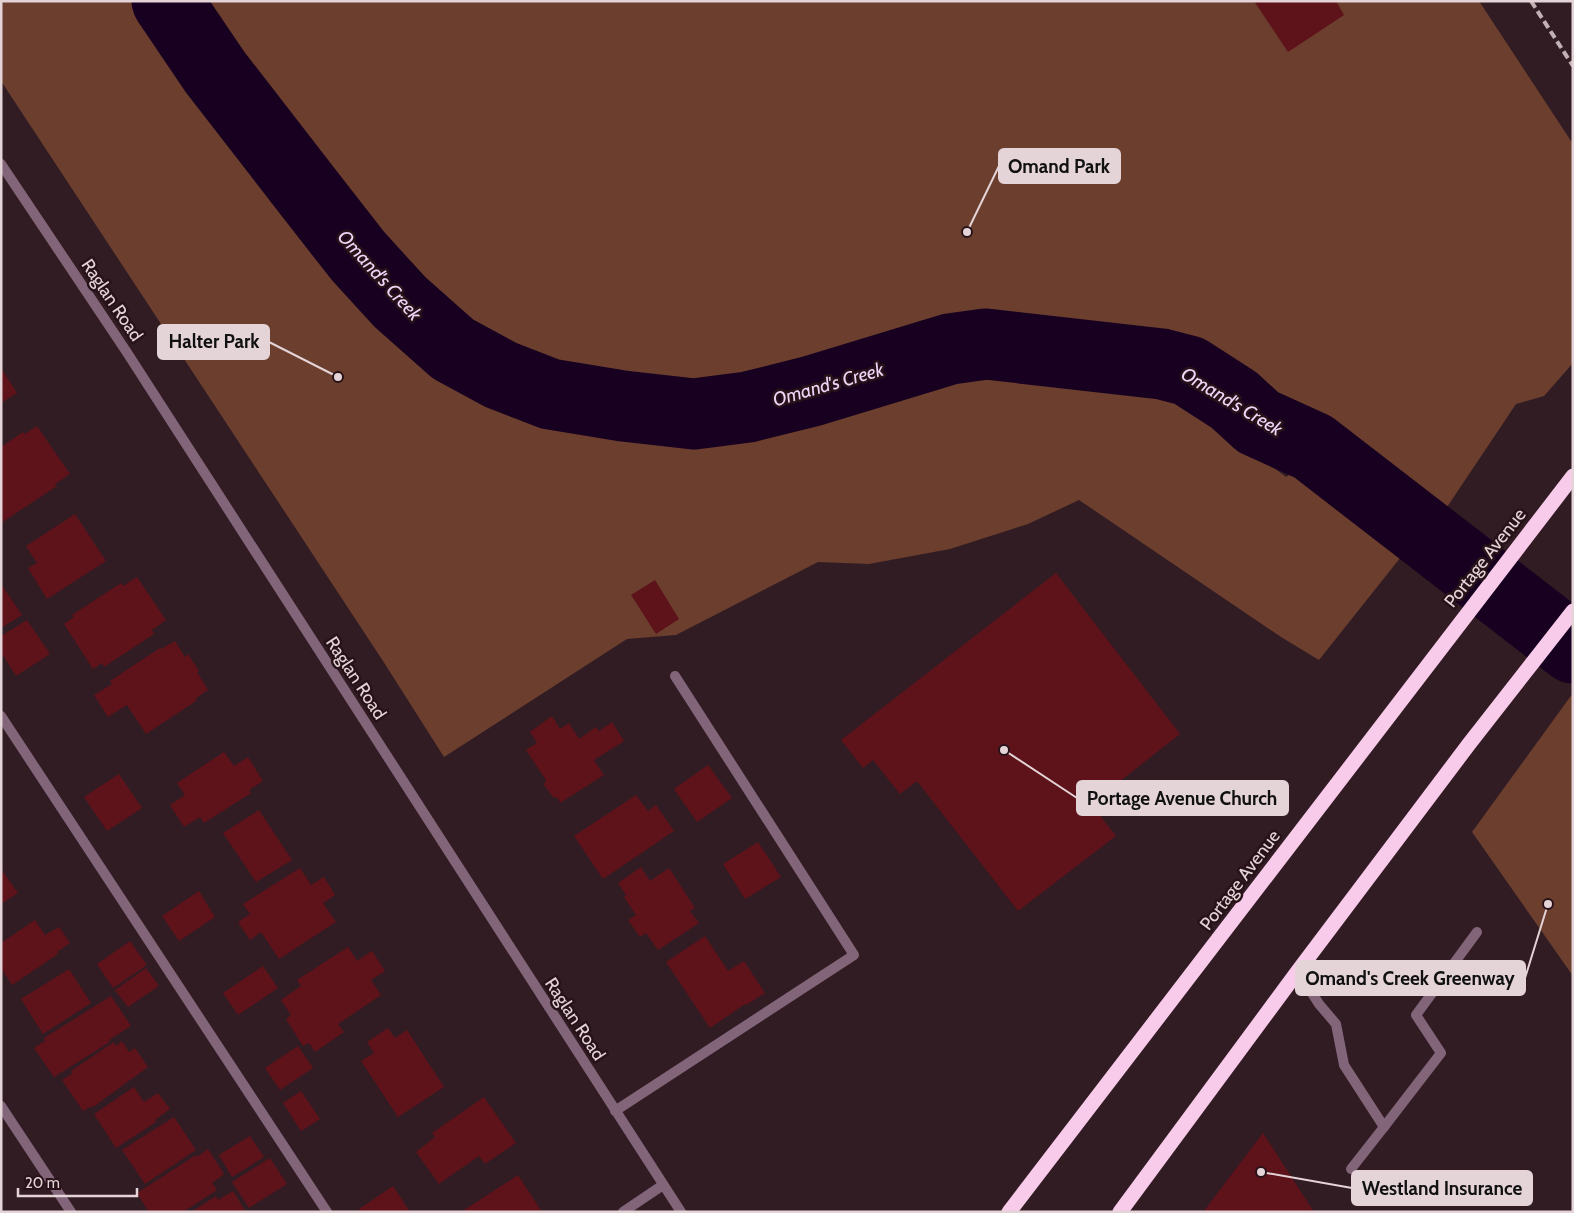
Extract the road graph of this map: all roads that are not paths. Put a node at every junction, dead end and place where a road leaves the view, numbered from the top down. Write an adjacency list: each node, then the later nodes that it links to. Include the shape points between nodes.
1 (1, 164): 9 (street, Raglan Road, via 126,350)
2 (1573, 476): 17 (highway, Portage Avenue)
3 (1573, 611): 7 (highway)
4 (675, 676): 9 (street, via 854,955)
5 (1, 716): 14 (street)
6 (1477, 932): 10 (street, via 1416,1015 1441,1053)
7 (1298, 971): 10 (street, via 1336,1024 1344,1065); 18 (highway)
8 (1, 1106): 13 (street)
9 (615, 1111): 12 (street, Raglan Road)
10 (1384, 1127): 11 (street)
11 (1351, 1169)
12 (663, 1185): 15 (street); 16 (street, Raglan Road)
13 (71, 1212)
14 (327, 1212)
15 (623, 1212)
16 (681, 1212)
17 (1009, 1212)
18 (1120, 1212)

